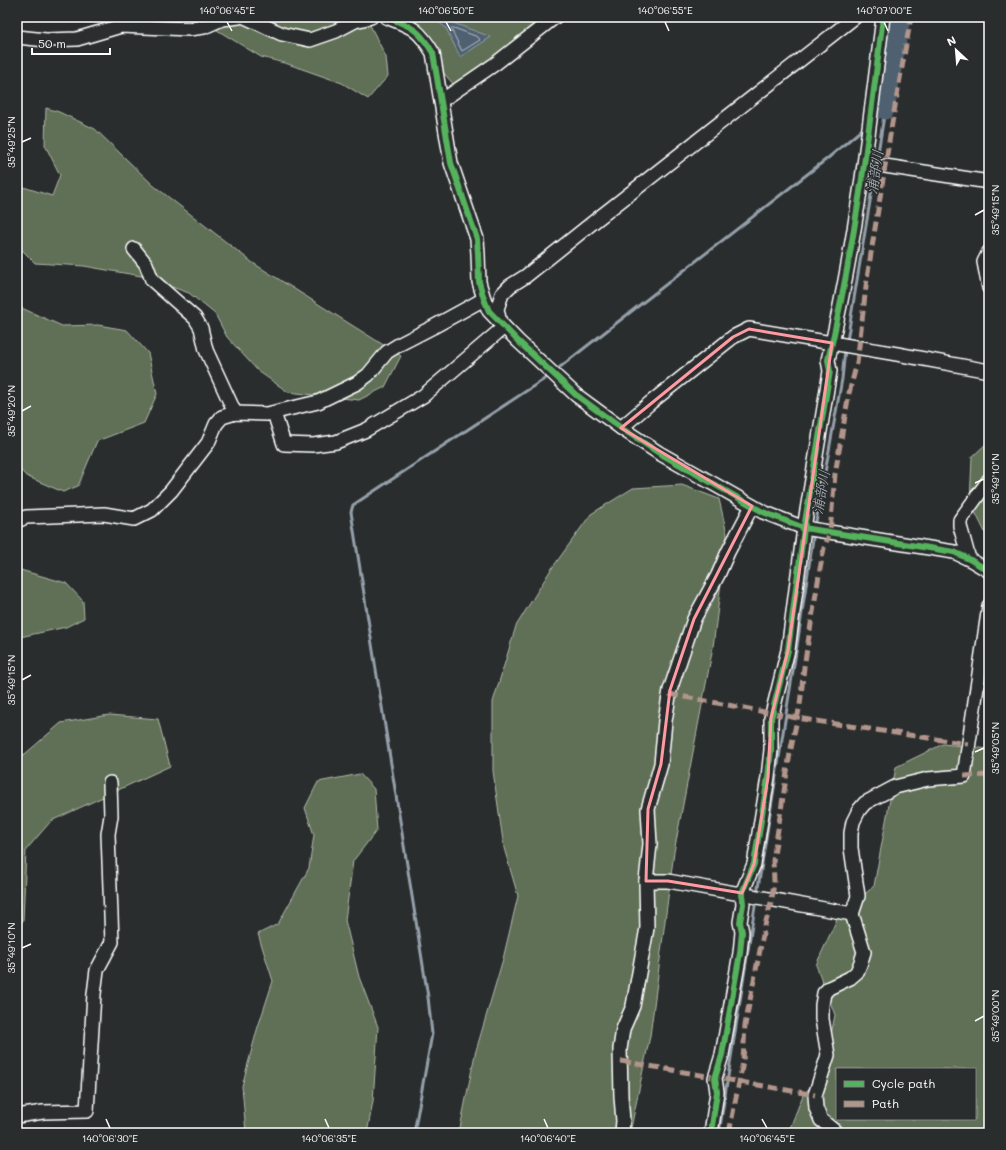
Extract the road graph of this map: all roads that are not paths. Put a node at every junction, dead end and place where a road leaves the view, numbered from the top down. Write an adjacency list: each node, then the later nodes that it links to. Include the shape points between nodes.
1 (239, 17): 8 (street, via 222,19 204,27 189,29 121,26 77,40)
2 (245, 17): 3 (street, via 282,34 310,40 355,21)
3 (372, 17)
4 (386, 17): 9 (street, via 410,26 426,42 433,53)
5 (555, 17): 9 (street, via 495,64)
6 (855, 17): 16 (street, via 510,286 502,294 497,309)
7 (884, 17): 17 (street, via 866,149)
8 (17, 37)
9 (441, 101): 15 (street, via 451,163 477,239 479,282)
10 (885, 166): 11 (street)
11 (989, 182)
12 (134, 249): 19 (street, via 146,264 152,280 195,318 201,328 206,350)
13 (989, 252): 14 (street, via 984,262)
14 (989, 288)
15 (484, 299): 16 (street, via 489,311); 20 (street, via 387,352 368,375 357,383 318,402)
16 (502, 325): 20 (street, via 422,396 366,430 336,442 313,446 284,444); 21 (street, via 576,395)
17 (832, 343): 18 (street); 21 (street, via 749,329 733,338); 25 (street, via 828,360 830,371)
18 (989, 371)
19 (235, 413): 20 (street); 24 (street, via 222,417 216,424 208,444 171,491 152,510 134,519 104,514 26,517)
20 (274, 413)
21 (621, 428): 23 (street, via 659,454)
22 (989, 480): 26 (street, via 960,520)
23 (752, 506): 25 (street); 30 (street, via 694,619 670,690 661,764 648,809 650,844)
24 (17, 521)
25 (804, 528): 26 (street, via 946,550); 31 (street, via 788,650 771,718 768,777 754,864)
26 (969, 559): 27 (street)
27 (989, 571)
28 (989, 606): 32 (street, via 964,776 928,779 895,787 865,803 859,810 851,833 858,896)
29 (110, 783): 33 (street, via 108,834 112,942 97,970 87,1111 43,1112)
30 (646, 881): 31 (street, via 668,880); 34 (street, via 647,928 634,1006 623,1029 620,1049)
31 (742, 893): 32 (street); 35 (street, via 740,953 722,1055 715,1078 717,1092)
32 (852, 914): 36 (street, via 864,952 862,962 850,978 824,993 822,1018 828,1055 815,1095 816,1108 821,1120)
33 (17, 1116)
34 (622, 1133)
35 (711, 1133)
36 (837, 1133)

